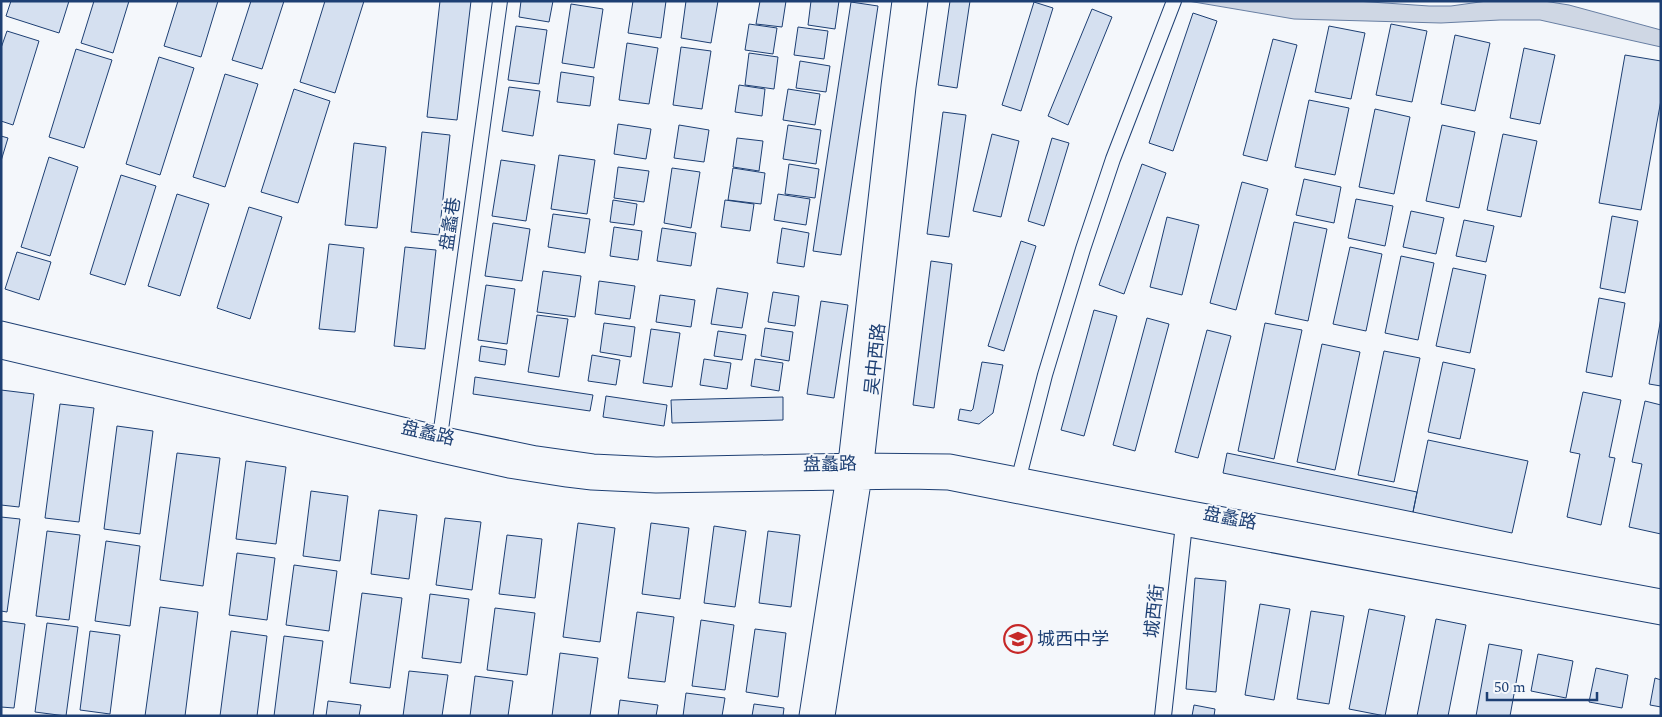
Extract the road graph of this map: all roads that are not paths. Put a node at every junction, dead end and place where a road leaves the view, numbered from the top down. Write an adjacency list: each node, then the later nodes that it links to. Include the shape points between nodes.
1 (500, 1): 7 (street, 盘蠡巷)
2 (902, 1): 8 (main road, 吴中西路)
3 (918, 1): 8 (main road, 吴中西路)
4 (1173, 4): 9 (street, via 1113,159 1083,249 1044,375)
5 (1, 331): 7 (main road, 盘蠡路)
6 (1, 349): 7 (main road, 盘蠡路)
7 (439, 444): 8 (main road, 盘蠡路, via 509,468 592,480 665,483)
8 (855, 471): 9 (main road, 盘蠡路, via 910,479); 13 (main road, 吴中西路); 14 (main road, 吴中西路)
9 (1018, 484): 10 (main road, 盘蠡路)
10 (1184, 518): 11 (main road, 盘蠡路); 12 (main road, 盘蠡路); 15 (street, 城西街)
11 (1661, 599)
12 (1661, 615)
13 (810, 716)
14 (825, 716)
15 (1163, 716)

